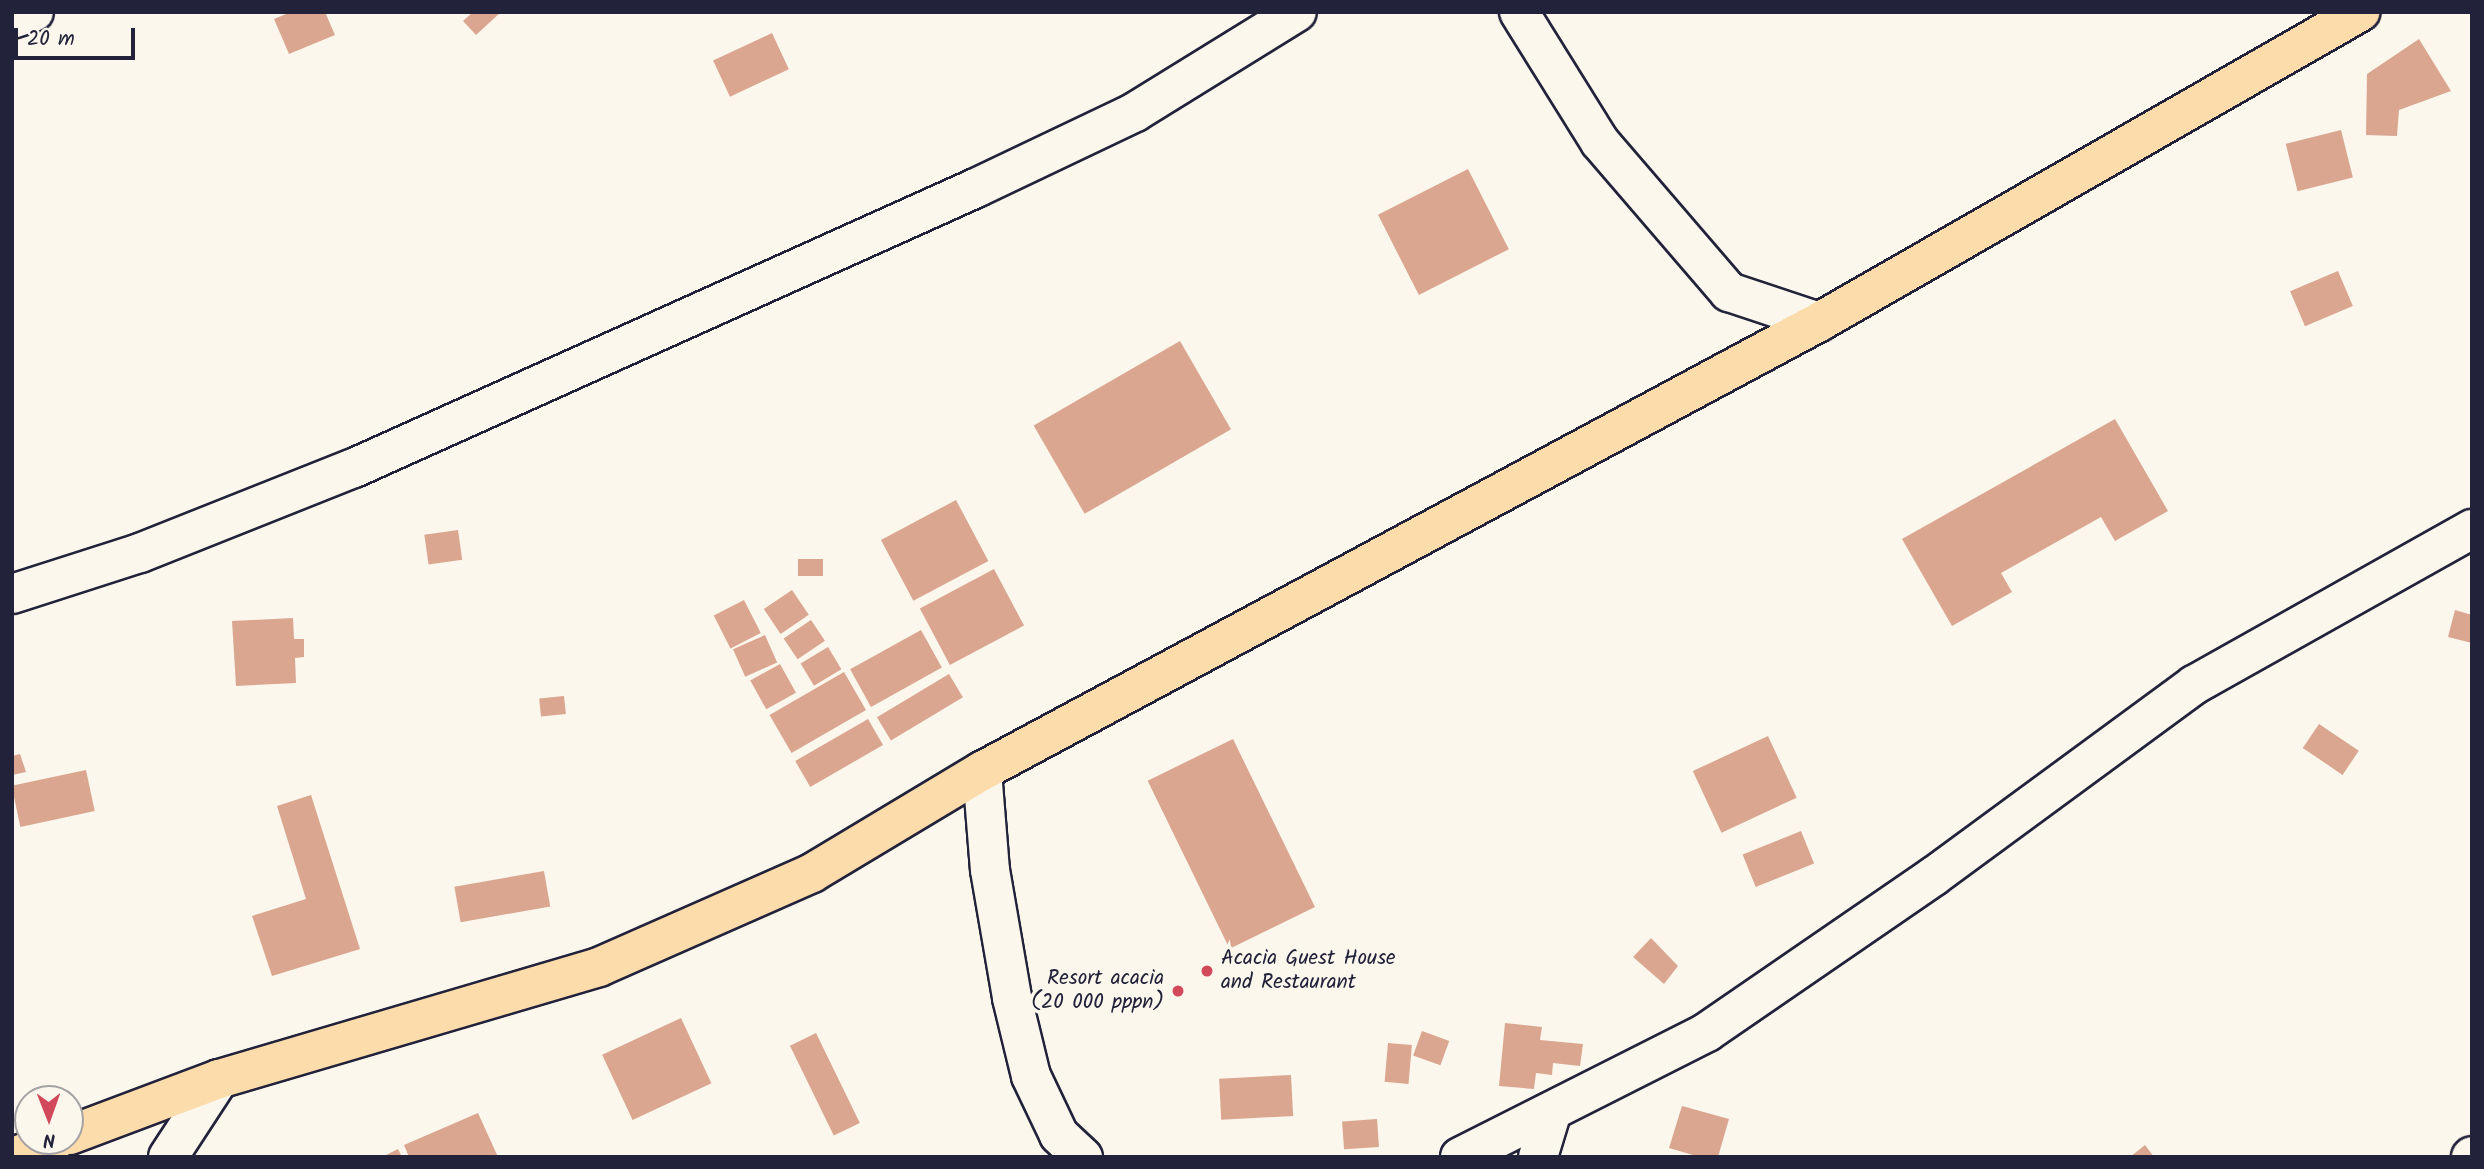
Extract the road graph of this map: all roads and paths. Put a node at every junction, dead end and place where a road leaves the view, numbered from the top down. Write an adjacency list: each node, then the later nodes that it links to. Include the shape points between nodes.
1 (33, 12): 5 (street)
2 (1297, 12): 8 (street, via 1135,112 976,188 354,468 140,553)
3 (1519, 12): 6 (street, via 1600,142 1728,292)
4 (2360, 12): 6 (main road)
5 (12, 19)
6 (1819, 322): 9 (main road)
7 (2472, 529): 11 (street, via 2194,685 1934,876 1707,1032)
8 (12, 594)
9 (982, 771): 10 (main road, via 812,873 599,967); 14 (street, via 990,870 1031,1076 1059,1135)
10 (219, 1079): 12 (main road); 13 (street)
11 (1552, 1111): 15 (street); 16 (street)
12 (84, 1130)
13 (167, 1157)
14 (1083, 1157)
15 (1460, 1157)
16 (1538, 1157)

